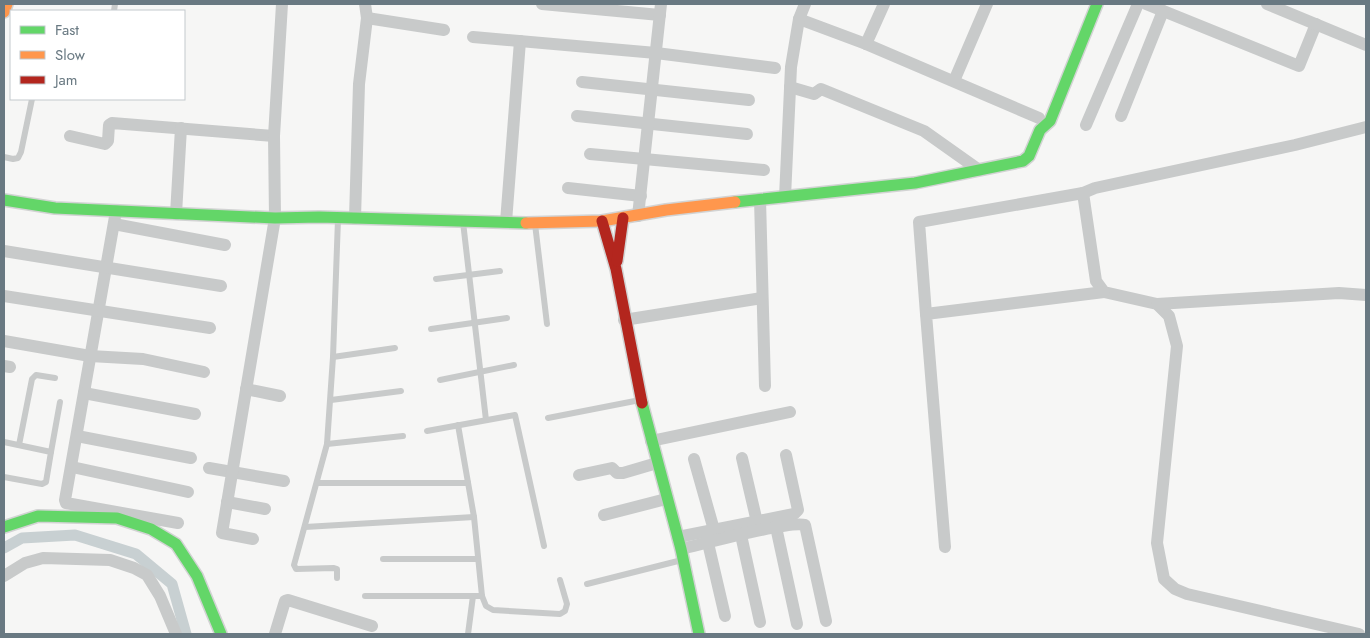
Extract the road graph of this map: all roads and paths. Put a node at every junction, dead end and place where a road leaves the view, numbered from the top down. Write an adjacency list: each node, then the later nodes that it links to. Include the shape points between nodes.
1 (7, 4): 15 (street)
2 (282, 4): 42 (street)
3 (365, 4): 16 (street)
4 (542, 4): 13 (street)
5 (804, 4): 17 (street)
6 (884, 4): 22 (street)
7 (987, 4): 27 (street)
8 (1086, 4): 30 (street)
9 (1097, 4): 35 (street, via 1050,121)
10 (1138, 4): 37 (street)
11 (1146, 4): 14 (street)
12 (1267, 4): 18 (street)
13 (660, 9): 24 (street)
14 (1163, 11): 18 (street, via 1299,66); 34 (street)
15 (4, 12)
16 (368, 18): 19 (street); 59 (street, via 359,84)
17 (799, 19): 22 (street); 28 (street)
18 (1316, 24): 23 (street)
19 (444, 30)
20 (473, 37): 21 (street)
21 (520, 41): 24 (street); 63 (street)
22 (866, 44): 27 (street)
23 (1366, 45)
24 (656, 53): 25 (street); 29 (street)
25 (775, 68)
26 (582, 82): 29 (street)
27 (954, 82): 35 (street)
28 (790, 87): 47 (street, via 814,94 821,89 924,131); 51 (street)
29 (652, 89): 32 (street); 36 (street)
30 (1049, 92)
31 (32, 100): 44 (lane, via 21,152 18,158)
32 (748, 100)
33 (577, 116): 36 (street)
34 (1121, 116)
35 (1040, 119): 47 (street, via 1029,156 1023,161)
36 (647, 124): 40 (street); 45 (street)
37 (1086, 125)
38 (1366, 127): 49 (street)
39 (181, 128): 41 (street, via 112,123 105,144); 42 (street); 55 (street)
40 (747, 134)
41 (70, 136)
42 (274, 136): 57 (street)
43 (590, 154): 45 (street)
44 (4, 157)
45 (644, 160): 46 (street); 50 (street)
46 (764, 170)
47 (979, 170): 51 (street, via 915,183)
48 (568, 188): 50 (street)
49 (1083, 193): 74 (street, via 1096,281); 80 (street, via 919,222)
50 (641, 196): 56 (street)
51 (785, 197): 52 (street)
52 (760, 199): 56 (street); 77 (street)
53 (4, 200): 54 (street, via 54,208)
54 (116, 211): 55 (street); 65 (street)
55 (176, 214): 57 (street)
56 (638, 216): 60 (street)
57 (275, 218): 58 (street); 97 (street)
58 (338, 218): 59 (street); 90 (lane)
59 (355, 218): 61 (street)
60 (623, 218): 62 (street); 69 (street)
61 (463, 221): 63 (street); 71 (lane)
62 (602, 221): 64 (street); 69 (street)
63 (506, 222): 64 (street)
64 (534, 223): 84 (lane)
65 (114, 224): 66 (street); 68 (street)
66 (225, 245)
67 (4, 251): 68 (street)
68 (106, 268): 73 (street); 79 (street)
69 (616, 269): 82 (street)
70 (500, 271): 71 (lane)
71 (469, 275): 72 (lane); 83 (lane)
72 (436, 279)
73 (221, 286)
74 (1104, 292): 78 (street); 80 (street)
75 (1366, 295): 78 (street, via 1339,293)
76 (4, 296): 79 (street)
77 (762, 298): 82 (street); 96 (street)
78 (1157, 304): 167 (street, via 1169,316 1177,346 1157,543 1164,579 1187,594)
79 (99, 310): 85 (street); 89 (street)
80 (926, 314): 146 (street)
81 (507, 318): 83 (lane)
82 (624, 320): 102 (street)
83 (475, 323): 86 (lane); 93 (lane)
84 (547, 324)
85 (210, 328)
86 (431, 329)
87 (4, 341): 89 (street)
88 (395, 348): 90 (lane)
89 (90, 356): 92 (street, via 143,359); 99 (street)
90 (333, 357): 101 (lane)
91 (514, 365): 93 (lane)
92 (204, 372)
93 (480, 372): 95 (lane); 107 (lane)
94 (55, 378): 115 (lane, via 36,375 32,379)
95 (440, 380)
96 (764, 386)
97 (246, 389): 100 (street); 124 (street)
98 (401, 391): 101 (lane)
99 (84, 393): 105 (street); 110 (street)
100 (280, 396)
101 (330, 400): 114 (lane)
102 (641, 400): 106 (lane); 112 (street)
103 (60, 402): 116 (lane)
104 (790, 412): 112 (street)
105 (194, 414)
106 (548, 418)
107 (486, 420): 108 (lane); 145 (lane, via 515,415)
108 (458, 424): 109 (lane); 128 (lane)
109 (427, 431)
110 (77, 436): 118 (street); 122 (street)
111 (403, 436): 114 (lane)
112 (651, 441): 121 (street)
113 (4, 442): 115 (lane)
114 (327, 444): 129 (lane)
115 (19, 445): 116 (lane)
116 (51, 452): 126 (lane, via 46,482)
117 (786, 455): 136 (street, via 798,510 794,514)
118 (191, 458)
119 (742, 458): 136 (street)
120 (694, 459): 141 (street)
121 (657, 463): 125 (street, via 623,473 606,468); 131 (street)
122 (72, 468): 130 (street); 137 (street, via 66,503)
123 (209, 468): 124 (street)
124 (232, 472): 127 (street); 132 (street)
125 (580, 475)
126 (4, 477)
127 (284, 481)
128 (468, 482): 129 (lane); 135 (lane)
129 (317, 483): 139 (lane)
130 (188, 492)
131 (666, 499): 134 (street); 147 (street)
132 (227, 502): 133 (street); 143 (street, via 222,532)
133 (265, 509)
134 (604, 515)
135 (474, 517): 139 (lane); 149 (lane)
136 (758, 522): 141 (street)
137 (178, 523)
138 (4, 527): 163 (street, via 38,516 117,518 151,529 176,544 197,576)
139 (305, 527): 151 (lane, via 294,565 296,569 334,568 337,569)
140 (776, 528): 142 (street); 158 (street, via 799,523 805,525); 160 (street)
141 (714, 530): 147 (street)
142 (741, 536): 144 (street); 159 (street)
143 (253, 539)
144 (708, 543): 147 (street); 157 (street)
145 (544, 546)
146 (945, 547)
147 (680, 549): 153 (lane); 166 (street)
148 (383, 559): 149 (lane)
149 (478, 559): 156 (lane)
150 (4, 576): 162 (street, via 43,558 110,560 134,568 147,575)
151 (337, 578)
152 (560, 580): 156 (lane, via 567,604 560,614 493,610 486,606)
153 (587, 584)
154 (365, 596): 155 (lane)
155 (473, 596): 156 (lane); 165 (lane)
156 (482, 596)
157 (725, 616)
158 (826, 621)
159 (760, 622)
160 (797, 624)
161 (372, 626): 164 (street, via 288,600)
162 (176, 634)
163 (221, 634)
164 (275, 634)
165 (468, 634)
166 (699, 634)
167 (1359, 634)

